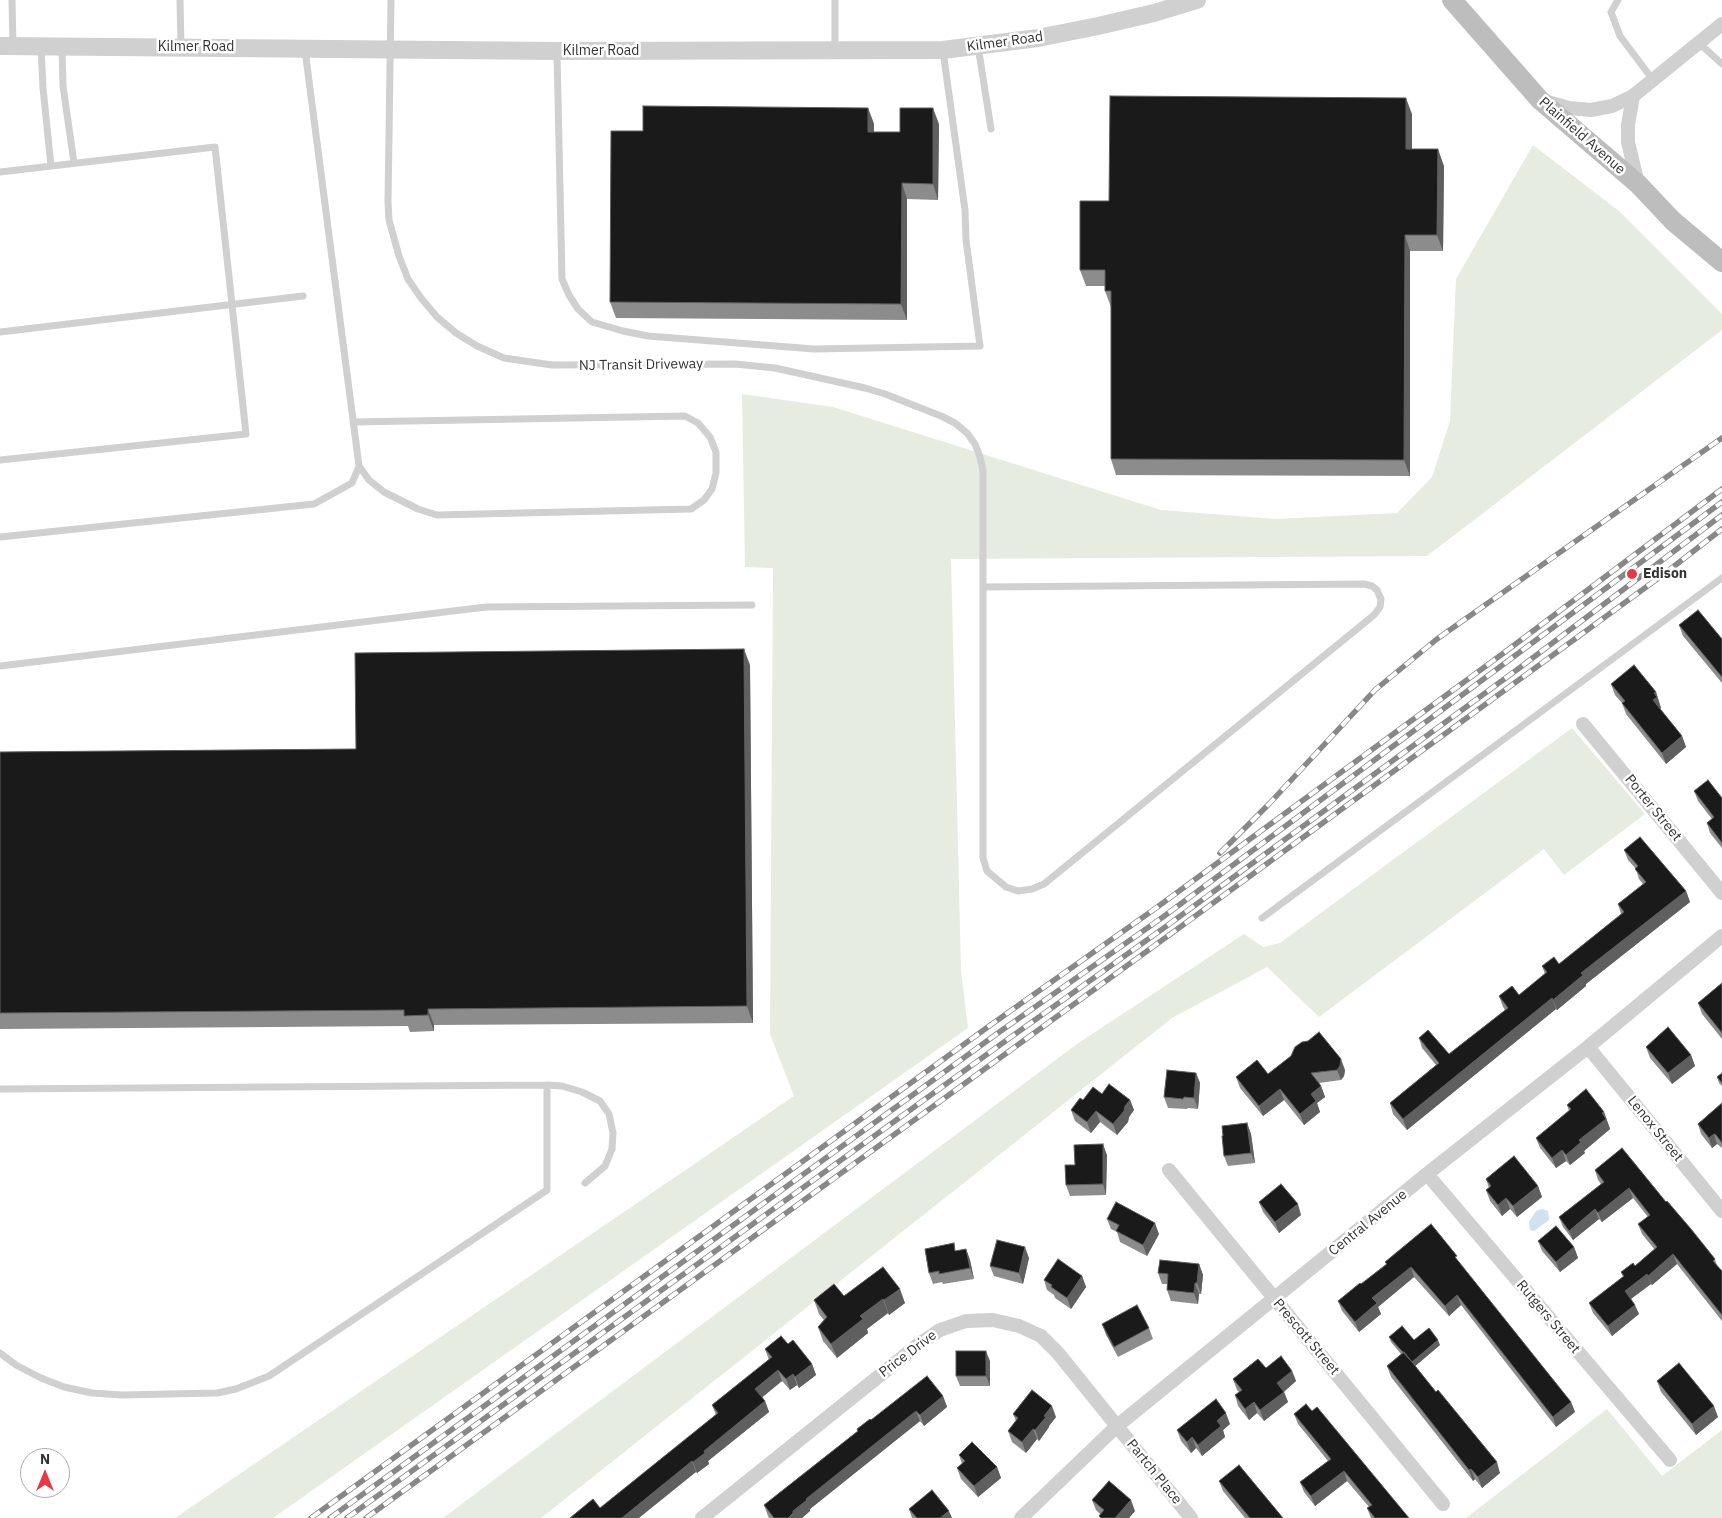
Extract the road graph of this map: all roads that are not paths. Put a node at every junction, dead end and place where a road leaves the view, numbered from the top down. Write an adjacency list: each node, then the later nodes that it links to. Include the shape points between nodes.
1 (12, 0): 10 (lane)
2 (180, 0): 14 (lane)
3 (391, 0): 16 (lane, NJ Transit Driveway)
4 (835, 0): 17 (lane)
5 (1197, 0): 11 (street, Kilmer Road, via 1098,26)
6 (1452, 0): 23 (main road, Plainfield Avenue)
7 (1618, 0): 21 (lane, via 1611,12 1620,36)
8 (1722, 24): 9 (street)
9 (1699, 43): 20 (lane); 21 (street)
10 (6, 46): 12 (street, Kilmer Road)
11 (978, 46): 18 (street, Kilmer Road); 24 (lane)
12 (41, 47): 13 (street, Kilmer Road); 26 (lane)
13 (62, 47): 14 (street, Kilmer Road); 25 (lane, via 63,86)
14 (181, 47): 15 (street, Kilmer Road)
15 (305, 48): 16 (street, Kilmer Road); 33 (lane)
16 (390, 50): 19 (street, Kilmer Road); 38 (lane, NJ Transit Driveway, via 389,220 408,279 438,317 456,333 504,358 552,365 756,364 865,388 941,416 967,433 980,457 983,471)
17 (835, 50): 18 (street, Kilmer Road); 19 (street, Kilmer Road)
18 (943, 50): 19 (lane, via 980,346 814,349 623,332 592,322 578,309 562,279)
19 (557, 51)
20 (1722, 64)
21 (1653, 80): 22 (street)
22 (1633, 96): 23 (street, via 1612,106 1591,110); 28 (street, via 1628,142)
23 (1540, 100): 28 (main road, Plainfield Avenue)
24 (991, 129)
25 (74, 163): 26 (lane); 31 (lane, via 215,147)
26 (51, 166): 27 (lane)
27 (0, 172)
28 (1638, 184): 29 (main road, Plainfield Avenue, via 1673,221)
29 (1722, 262)
30 (303, 296): 31 (lane)
31 (232, 304): 32 (lane); 34 (lane, via 246,434)
32 (0, 332)
33 (353, 422): 35 (lane); 35 (lane, via 685,416 698,423 710,437 716,452 712,489 704,500 690,509 436,515 384,492 369,480)
34 (0, 460)
35 (360, 466): 36 (lane, via 352,483 314,504)
36 (0, 537)
37 (1722, 578): 43 (lane)
38 (983, 587): 38 (lane, NJ Transit Driveway, via 983,858 986,871 995,880 1018,891 1044,884 1367,620 1380,607 1381,599 1372,586 1364,584)
39 (752, 605): 40 (lane, via 486,607)
40 (0, 666)
41 (1583, 724): 42 (street, Porter Street)
42 (1722, 893)
43 (1262, 918)
44 (1722, 936): 45 (street, Central Avenue)
45 (1588, 1047): 49 (street, Central Avenue); 51 (street, Lenox Street)
46 (547, 1085): 47 (lane); 50 (lane, via 582,1092 600,1101 610,1114 612,1149 605,1166); 53 (lane, via 547,1190 269,1376 217,1393 92,1393 40,1378)
47 (0, 1089)
48 (1169, 1170): 52 (street, Prescott Street)
49 (1427, 1174): 52 (street, Central Avenue); 55 (street, Rutgers Street)
50 (585, 1183)
51 (1722, 1211)
52 (1274, 1299): 54 (street, Central Avenue); 56 (street, Prescott Street)
53 (0, 1353)
54 (1117, 1426): 57 (street, Price Drive, via 1042,1336 993,1320 966,1321 940,1330 919,1344); 58 (street, Central Avenue); 59 (street, Partch Place)
55 (1670, 1460)
56 (1443, 1504)
57 (702, 1518)
58 (1021, 1518)
59 (1191, 1518)

